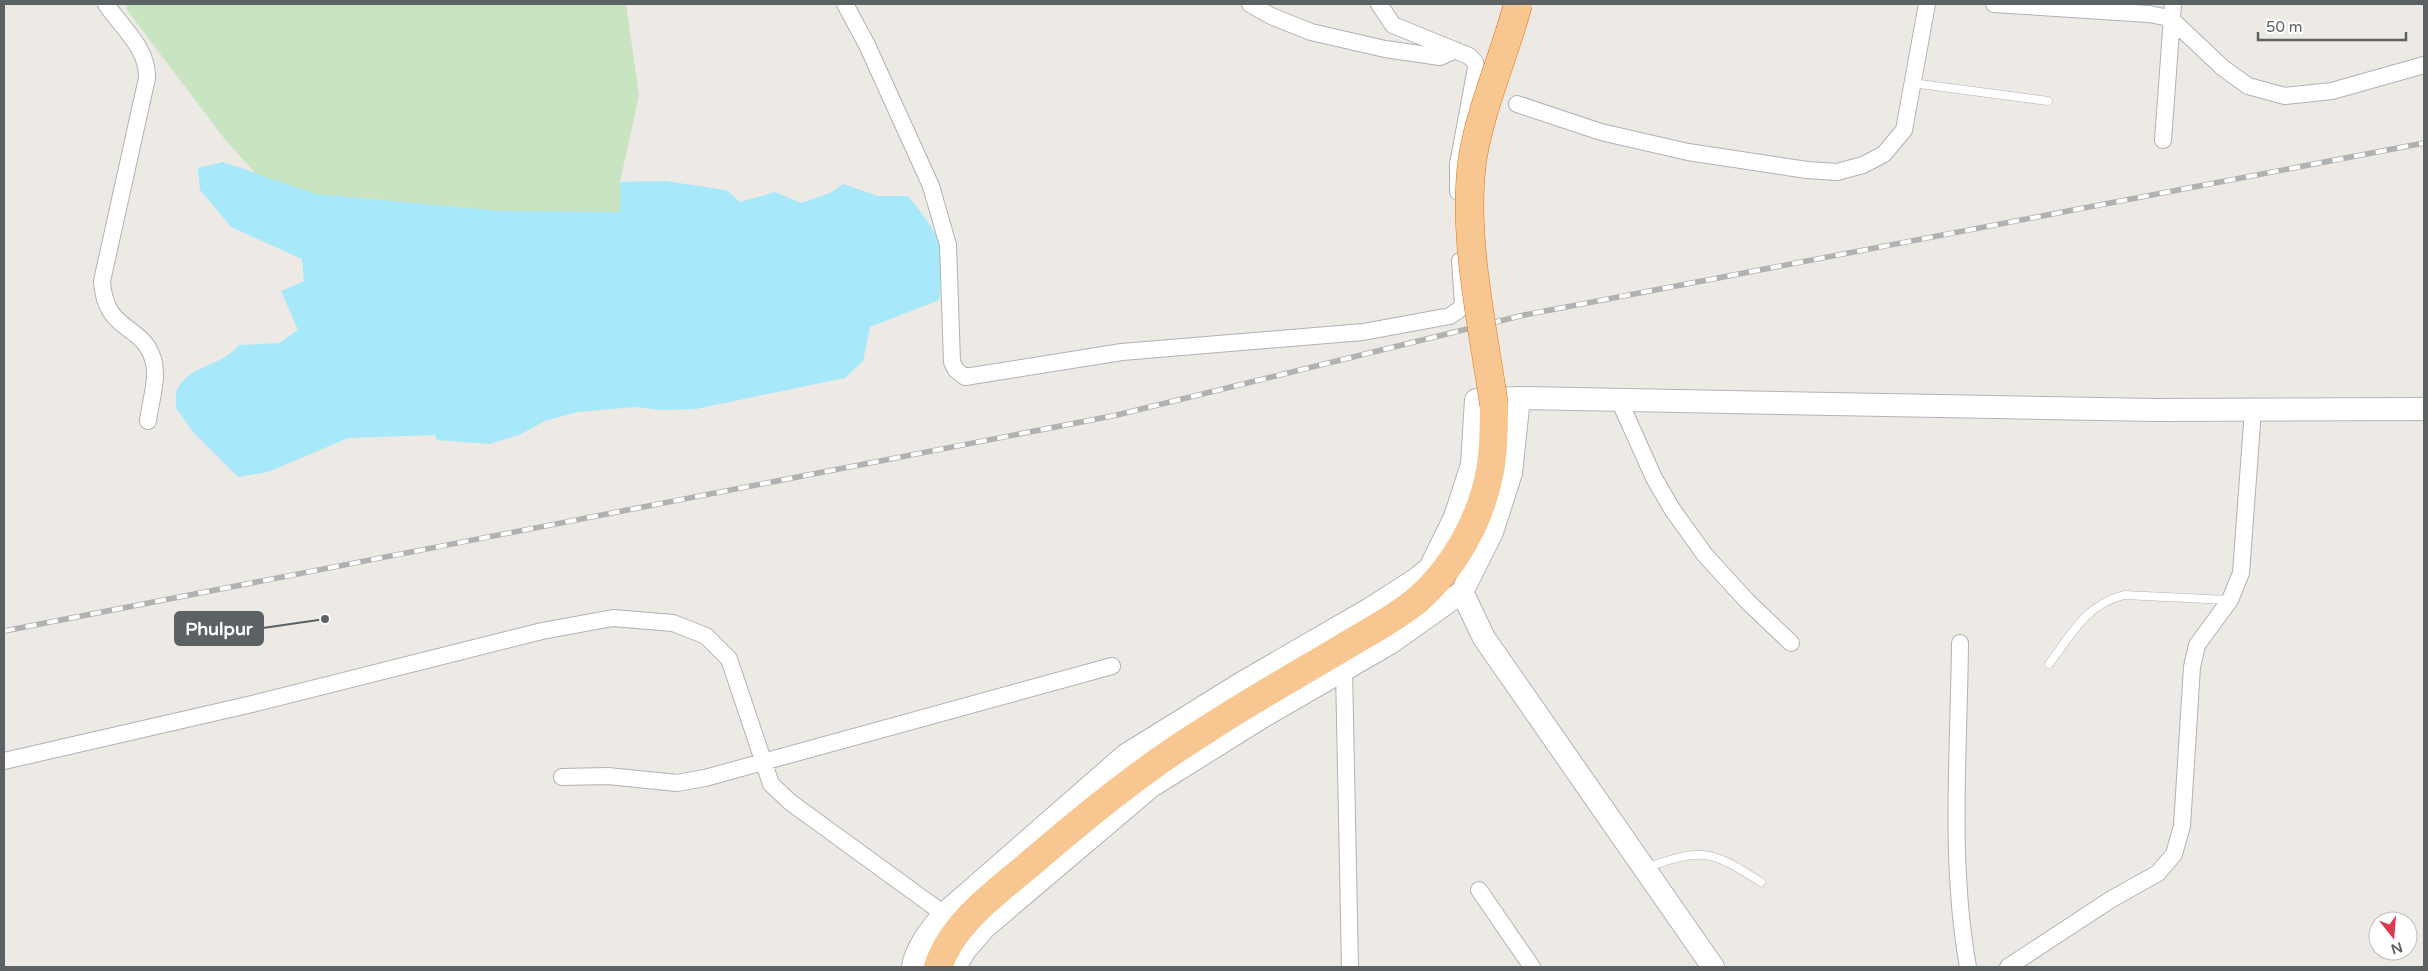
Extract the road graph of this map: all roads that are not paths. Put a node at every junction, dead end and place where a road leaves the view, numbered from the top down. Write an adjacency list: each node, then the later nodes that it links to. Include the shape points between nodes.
1 (106, 4): 20 (street, via 144,54 147,65 147,78 102,281 106,306 116,320 146,345 154,359)
2 (845, 4): 10 (street, via 931,186 948,246 952,362 965,377 1122,352 1363,332 1450,316 1462,304 1457,233 1458,164 1476,68 1469,56)
3 (1250, 4): 10 (street, via 1312,32 1385,50 1440,57)
4 (1379, 4): 10 (street, via 1393,25)
5 (1518, 4): 38 (highway, bridge, via 1480,129 1471,178 1473,250 1494,405 1494,440 1482,501 1458,552 1415,602 1205,730 1141,773 1080,821 973,916 953,937)
6 (1927, 4): 12 (street)
7 (1994, 4): 8 (street)
8 (2056, 6): 9 (street, via 2149,14)
9 (2172, 11): 11 (street, via 2184,34 2223,68 2248,86 2285,96 2332,91); 15 (street)
10 (1455, 50)
11 (2424, 65)
12 (1912, 83): 13 (lane); 14 (street, via 1904,130 1884,154 1863,165 1837,172 1688,152 1600,132)
13 (2048, 101)
14 (1517, 104)
15 (2163, 140)
16 (1520, 398): 17 (main road); 21 (main road, via 1511,473 1492,532); 36 (main road, via 1476,400 1472,465 1455,518 1430,568 1126,755)
17 (1619, 400): 19 (main road); 25 (street, via 1654,478 1688,532 1747,601)
18 (2424, 409): 19 (main road)
19 (2253, 410): 22 (street, via 2241,573)
20 (148, 421)
21 (1462, 592): 23 (main road); 24 (main road)
22 (2230, 600): 27 (lane, via 2124,595 2109,599 2088,612); 44 (street, via 2196,645 2182,826 2174,854 2158,873 2110,900)
23 (1440, 609): 24 (main road); 29 (main road)
24 (1484, 638): 33 (main road)
25 (1792, 643)
26 (1960, 643): 43 (street, via 1957,845)
27 (2049, 664)
28 (1112, 666): 31 (street)
29 (1344, 669): 39 (main road, via 1262,716 1150,788 985,927 965,950); 40 (street)
30 (4, 761): 31 (street, via 252,704 542,631 613,618 673,623 706,636 729,659)
31 (762, 763): 32 (street, via 677,783 608,776); 36 (street, via 773,786 790,802)
32 (562, 777)
33 (1644, 868): 34 (lane, via 1680,856 1700,854 1722,858); 42 (main road)
34 (1761, 882)
35 (1479, 890): 41 (street)
36 (944, 914): 37 (main road, via 914,958)
37 (913, 967)
38 (938, 967)
39 (956, 967)
40 (1350, 967)
41 (1532, 967)
42 (1713, 967)
43 (1968, 967)
44 (2008, 967)

